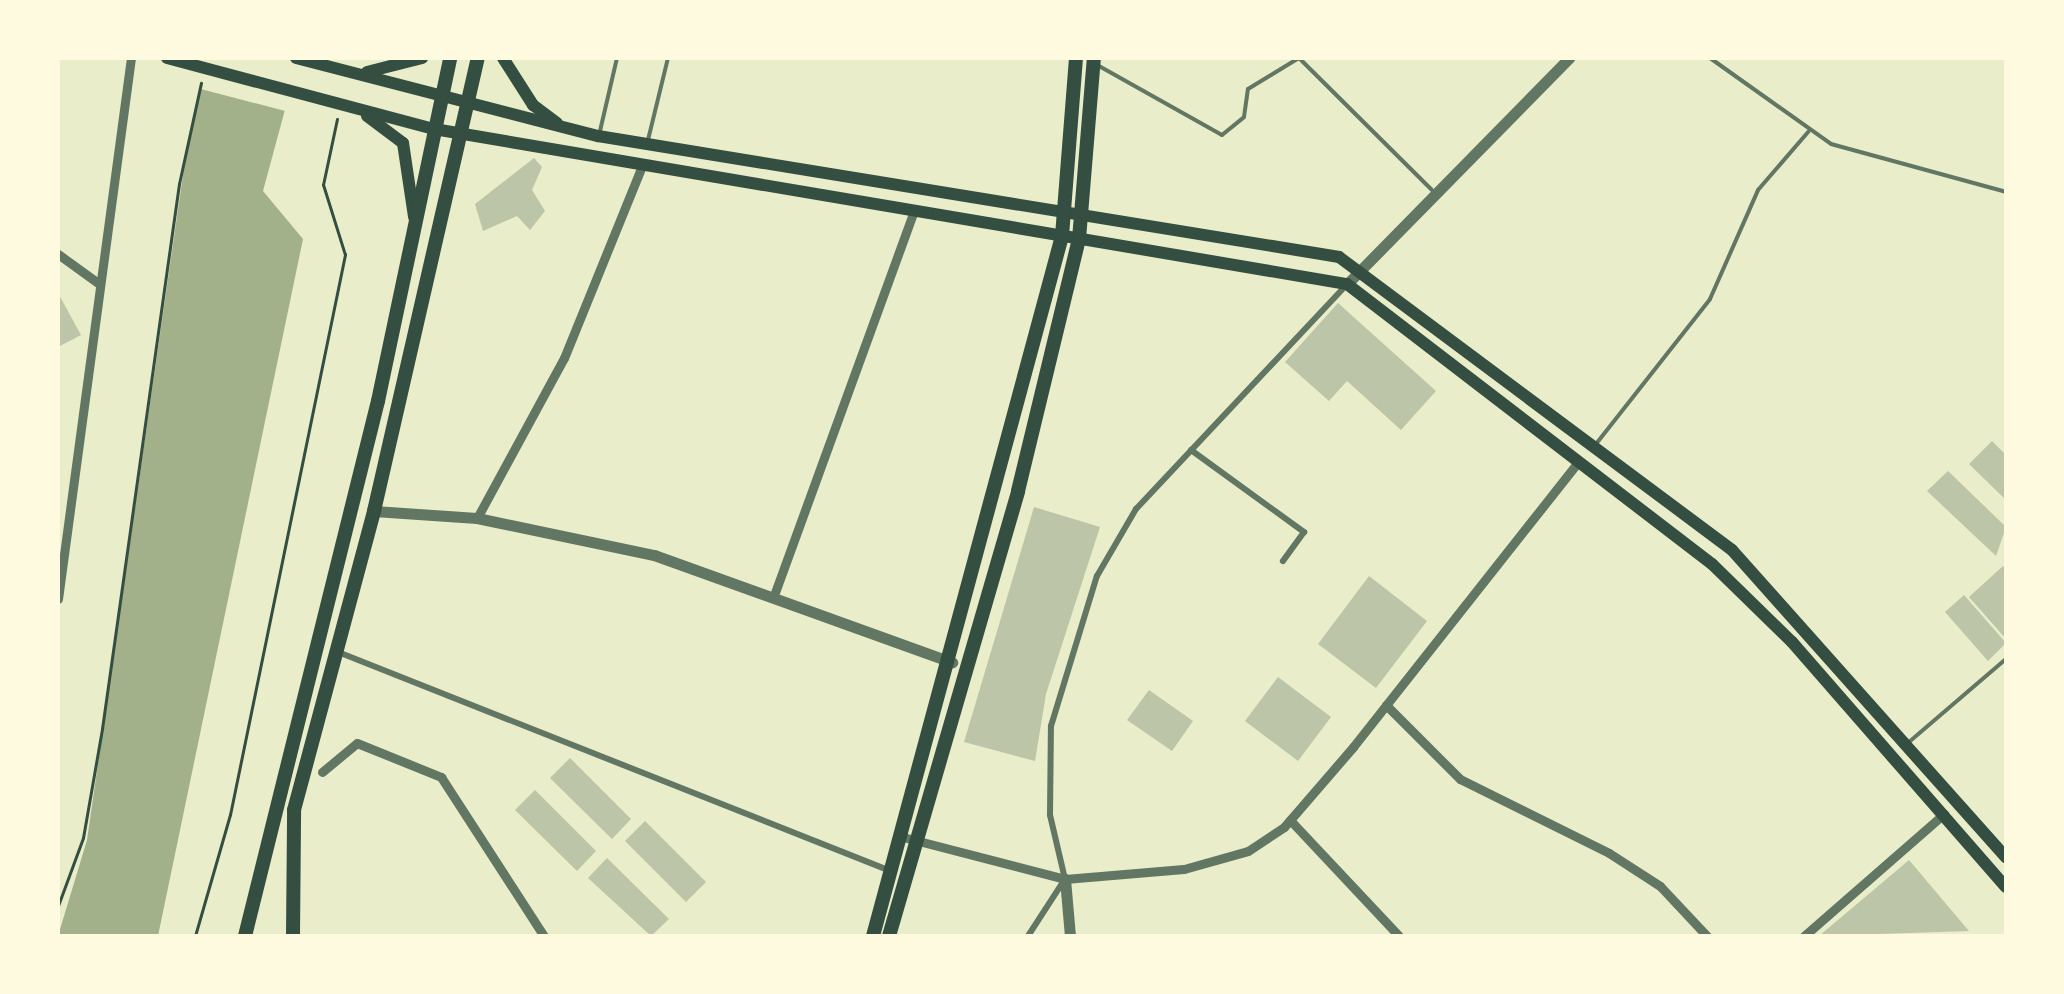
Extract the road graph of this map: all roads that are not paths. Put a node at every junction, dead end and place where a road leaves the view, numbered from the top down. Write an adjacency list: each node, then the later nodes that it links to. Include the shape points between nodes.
1 (131, 58): 35 (street)
2 (167, 58): 17 (main road)
3 (296, 58): 14 (main road)
4 (422, 58): 14 (main road)
5 (450, 58): 15 (main road)
6 (478, 58): 16 (main road)
7 (503, 58): 18 (main road, via 533,105)
8 (617, 58): 22 (lane)
9 (668, 58): 23 (lane)
10 (1076, 58): 28 (main road)
11 (1569, 58): 26 (street)
12 (1710, 58): 20 (lane)
13 (1095, 61): 26 (lane, via 1222,135 1244,117 1248,89 1299,58); 29 (main road)
14 (354, 73): 15 (main road)
15 (441, 96): 16 (main road); 19 (main road)
16 (468, 103): 18 (main road); 21 (main road)
17 (345, 110): 19 (main road); 30 (main road, via 403,143)
18 (563, 128): 22 (main road)
19 (434, 129): 21 (main road); 30 (main road)
20 (1808, 132): 25 (lane); 37 (lane, via 1758,190 1710,299)
21 (460, 134): 24 (main road); 40 (main road)
22 (598, 136): 23 (main road)
23 (647, 146): 28 (main road)
24 (641, 168): 27 (main road); 41 (street, via 564,358)
25 (2006, 192)
26 (1436, 194): 34 (street)
27 (914, 213): 31 (main road); 43 (street)
28 (1065, 215): 29 (main road); 31 (main road)
29 (1083, 218): 32 (main road); 34 (main road, via 1302,248)
30 (416, 228): 59 (main road)
31 (1062, 236): 32 (main road); 47 (main road)
32 (1080, 238): 36 (main road); 54 (main road)
33 (58, 254): 35 (street)
34 (1361, 268): 36 (street); 37 (main road)
35 (98, 283): 44 (street)
36 (1346, 284): 38 (street); 39 (main road)
37 (1595, 445): 49 (main road, via 1732,550)
38 (1191, 450): 42 (street, via 1304,532); 57 (street, via 1136,509 1097,576 1050,726 1050,815)
39 (1578, 462): 48 (street); 51 (main road, via 1712,564)
40 (374, 511): 41 (street); 45 (main road)
41 (477, 518): 43 (street, via 654,556)
42 (1283, 561)
43 (774, 598): 47 (street)
44 (58, 599)
45 (338, 652): 56 (street); 60 (main road, via 294,810)
46 (2006, 659): 49 (lane)
47 (952, 662): 53 (main road)
48 (1386, 704): 52 (street); 67 (street, via 1460,779 1609,853 1660,886)
49 (1909, 742): 55 (main road)
50 (322, 772): 61 (street, via 357,743 441,777)
51 (1944, 814): 58 (main road); 68 (street)
52 (1290, 820): 57 (street, via 1248,851 1184,869); 66 (street)
53 (904, 837): 54 (street); 56 (main road)
54 (920, 842): 57 (street); 63 (main road)
55 (2006, 858)
56 (894, 872): 62 (main road)
57 (1065, 879): 64 (street); 65 (street)
58 (2006, 887)
59 (241, 936)
60 (293, 936)
61 (544, 936)
62 (873, 936)
63 (889, 936)
64 (1028, 936)
65 (1070, 936)
66 (1399, 936)
67 (1707, 936)
68 (1804, 936)

